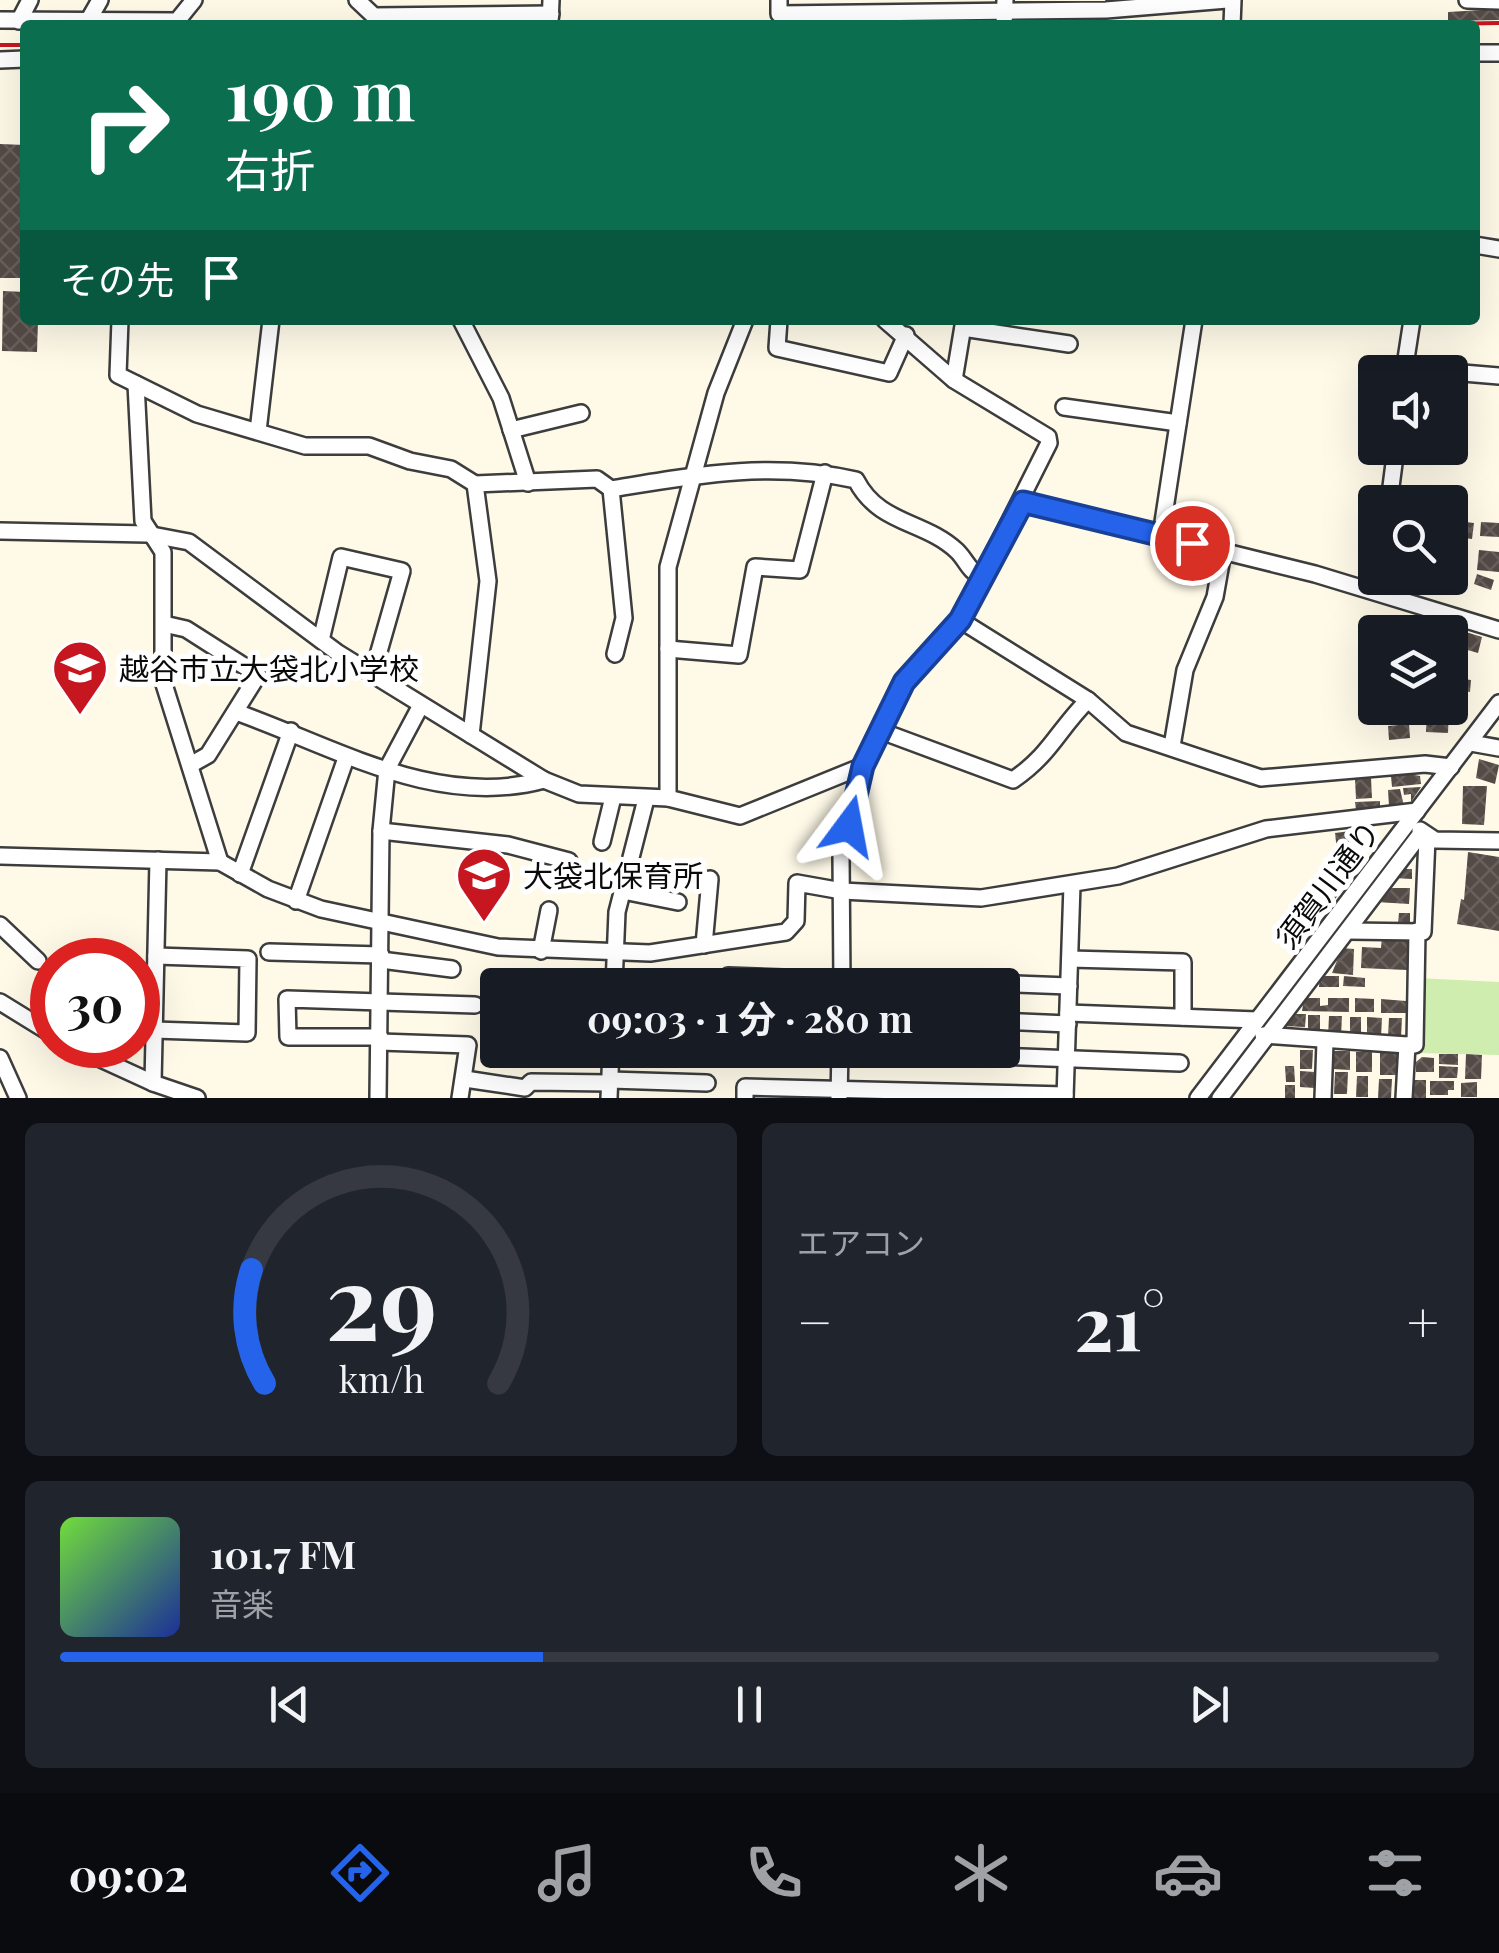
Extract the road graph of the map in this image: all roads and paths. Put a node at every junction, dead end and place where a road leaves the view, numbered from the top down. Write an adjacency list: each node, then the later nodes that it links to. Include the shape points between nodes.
1 (30, 0): 11 (street)
2 (194, 0): 12 (street)
3 (358, 0): 9 (street, via 374,16)
4 (779, 0): 8 (street, via 778,14)
5 (1230, 0): 8 (street)
6 (1467, 0): 7 (street)
7 (1499, 1)
8 (1004, 12)
9 (551, 13)
10 (0, 20): 11 (street)
11 (19, 20)
12 (177, 20)
13 (120, 325): 29 (street, via 118,375)
14 (269, 325): 34 (street)
15 (463, 325): 33 (street)
16 (743, 325): 36 (street)
17 (779, 325): 23 (street, via 777,348 888,373)
18 (891, 325): 23 (street)
19 (964, 325): 28 (street)
20 (969, 325): 24 (street)
21 (1193, 325): 32 (street)
22 (1411, 325): 25 (street)
23 (906, 335): 28 (street)
24 (1069, 344)
25 (1406, 355)
26 (1468, 374): 27 (street)
27 (1499, 376)
28 (954, 380): 40 (street, via 1048,438)
29 (136, 384): 34 (street, via 198,414); 42 (street)
30 (1064, 408): 32 (street)
31 (581, 413): 33 (street)
32 (1178, 423): 43 (street)
33 (512, 430): 37 (street)
34 (258, 431): 38 (street, via 305,446 369,446 451,469)
35 (825, 473): 36 (street, via 737,468); 45 (street, via 856,480 866,501 958,552); 52 (street, via 800,570 755,567 739,656)
36 (692, 476): 39 (street); 52 (street, via 668,567)
37 (528, 483): 38 (street); 39 (street, via 598,479)
38 (475, 484): 61 (street, via 488,582)
39 (612, 489): 53 (street, via 624,618)
40 (1023, 502): 43 (street); 45 (street)
41 (0, 532): 42 (street)
42 (148, 534): 49 (street, via 163,552); 51 (street, via 190,542)
43 (1161, 535): 44 (street)
44 (1224, 552): 46 (street); 63 (street, via 1215,596 1185,670)
45 (982, 578): 48 (street)
46 (1358, 582)
47 (1403, 595): 50 (street)
48 (960, 620): 55 (street); 59 (street, via 904,682)
49 (164, 624): 58 (street, via 186,629 258,675); 66 (street, via 163,681)
50 (1499, 630)
51 (321, 640): 54 (street); 54 (street, via 341,557 402,571)
52 (668, 649): 72 (street)
53 (614, 654)
54 (372, 676): 57 (street)
55 (1088, 700): 59 (street, via 1044,760 1013,780); 63 (street, via 1126,733)
56 (1499, 703): 62 (street, 須賀川通り)
57 (420, 707): 61 (street); 69 (street)
58 (236, 712): 60 (street); 66 (street, via 208,756)
59 (881, 731): 67 (street)
60 (291, 732): 65 (street); 82 (street)
61 (471, 734): 70 (street)
62 (1471, 743): 64 (street); 68 (street, 須賀川通り)
63 (1172, 746): 68 (street, via 1261,778)
64 (1499, 748)
65 (346, 758): 69 (street); 87 (street)
66 (192, 764): 81 (street)
67 (863, 766): 72 (street, via 740,816); 86 (street, via 842,856)
68 (1452, 767): 74 (street, 須賀川通り)
69 (387, 769): 70 (street, via 444,787); 75 (street)
70 (544, 780): 71 (street, via 579,794)
71 (613, 797): 73 (street); 77 (street)
72 (668, 798): 73 (street)
73 (646, 800): 85 (street)
74 (1419, 826): 76 (street); 84 (street, via 1266,828); 92 (street); 93 (street, via 1424,932); 115 (street, 須賀川通り)
75 (381, 830): 80 (street, via 508,845); 90 (street)
76 (1499, 841)
77 (602, 842)
78 (0, 856): 79 (street)
79 (158, 860): 81 (street); 94 (street)
80 (569, 861)
81 (220, 862): 82 (street)
82 (240, 874): 87 (street)
83 (710, 879): 95 (street)
84 (1072, 885): 86 (street, via 981,898); 102 (street)
85 (623, 891): 88 (street); 99 (street)
86 (842, 891): 95 (street, via 797,883 796,921 786,932); 105 (street)
87 (296, 901): 90 (street)
88 (678, 902)
89 (549, 910): 96 (street)
90 (382, 920): 96 (street, via 498,948); 101 (street)
91 (0, 925): 98 (street)
92 (1348, 931): 93 (street); 117 (street)
93 (1417, 931): 120 (street, via 1416,1046)
94 (156, 938)
95 (704, 945): 99 (street)
96 (541, 951): 99 (street)
97 (270, 952): 101 (street)
98 (30, 953)
99 (616, 954): 104 (street)
100 (160, 956): 116 (street, via 248,959 247,1032)
101 (381, 957): 103 (street); 109 (street)
102 (1070, 959): 107 (street); 111 (street, via 1183,962)
103 (452, 968)
104 (615, 968)
105 (842, 968)
106 (1020, 984): 107 (street)
107 (1069, 986): 112 (street)
108 (0, 1002): 113 (street)
109 (380, 1002): 110 (street); 118 (street); 118 (street, via 287,999 288,1037)
110 (474, 1005)
111 (1183, 1017): 112 (street); 115 (street)
112 (1068, 1019): 114 (street); 123 (street)
113 (30, 1020)
114 (1020, 1020)
115 (1254, 1024): 117 (street); 140 (street, 須賀川通り)
116 (160, 1030)
117 (1266, 1038): 119 (street); 141 (street)
118 (380, 1039): 128 (street, via 468,1045); 137 (street)
119 (1325, 1042): 120 (street); 142 (street)
120 (1408, 1046): 143 (street)
121 (1020, 1056): 123 (street)
122 (0, 1058): 135 (street)
123 (1066, 1058): 124 (street); 134 (street)
124 (1180, 1063)
125 (120, 1068): 129 (street)
126 (153, 1068): 129 (street)
127 (840, 1068): 132 (street)
128 (465, 1080): 131 (street, via 525,1088 532,1082); 138 (street)
129 (152, 1083): 136 (street)
130 (706, 1084): 131 (street)
131 (610, 1087)
132 (839, 1093): 133 (street); 139 (street, via 745,1086)
133 (948, 1094): 134 (street)
134 (1065, 1096)
135 (18, 1098)
136 (197, 1098)
137 (378, 1098)
138 (460, 1098)
139 (745, 1098)
140 (1198, 1098)
141 (1220, 1098)
142 (1323, 1098)
143 (1404, 1098)

